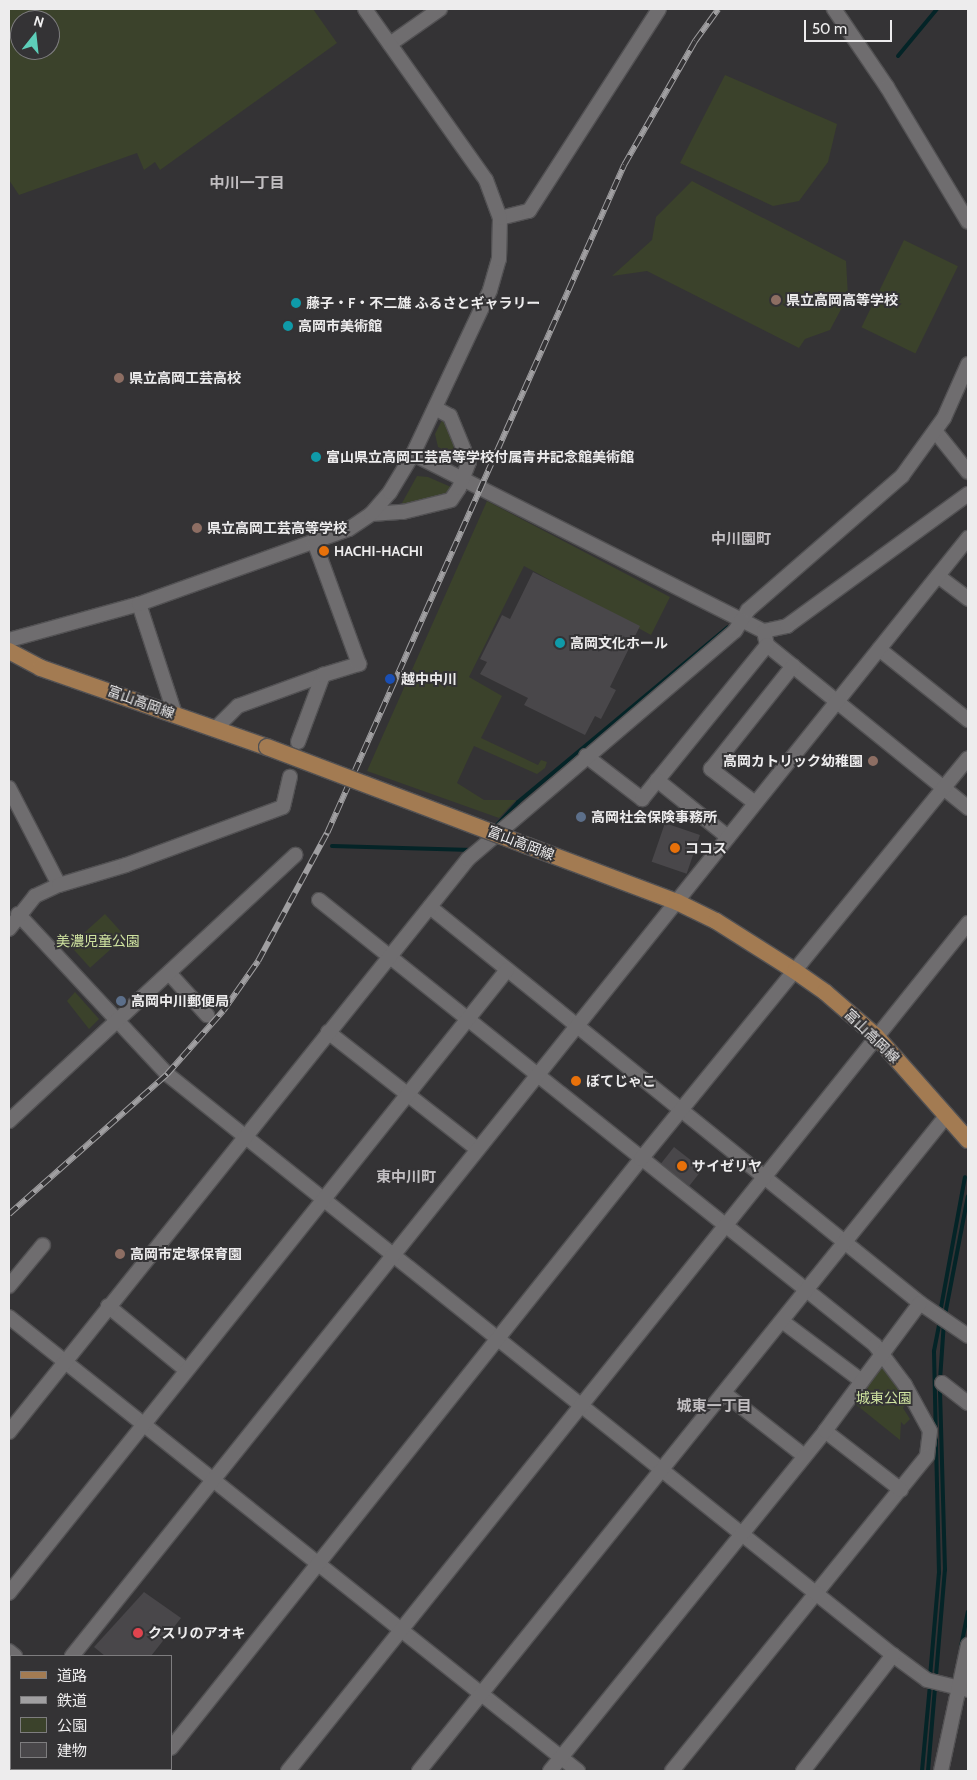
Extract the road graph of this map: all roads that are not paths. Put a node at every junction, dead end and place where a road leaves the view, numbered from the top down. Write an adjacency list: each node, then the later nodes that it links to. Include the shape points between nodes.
1 (365, 9): 5 (street)
2 (440, 9): 5 (street)
3 (659, 9): 6 (street, via 528,211)
4 (834, 9): 7 (street, via 892,95)
5 (390, 44): 6 (street, via 486,180)
6 (500, 218): 9 (street, via 499,259 490,290)
7 (968, 222)
8 (968, 364): 10 (street)
9 (435, 408): 11 (street); 13 (street, via 450,416 469,462)
10 (936, 432): 12 (street); 21 (street, via 902,476 748,610)
11 (413, 454): 13 (street); 15 (street)
12 (968, 472)
13 (464, 478): 15 (street, via 451,500 403,512); 21 (street)
14 (968, 494): 22 (street, via 787,626)
15 (371, 514): 17 (street, via 349,529)
16 (968, 538): 18 (street)
17 (315, 544): 20 (street); 28 (street, via 359,664)
18 (938, 576): 19 (street); 25 (street)
19 (968, 599)
20 (139, 604): 23 (street); 30 (street)
21 (744, 620): 22 (street); 34 (street)
22 (764, 631): 24 (street)
23 (9, 640)
24 (767, 645): 27 (street); 37 (street)
25 (880, 649): 29 (street); 31 (street)
26 (9, 651): 30 (main road, 富山高岡線, via 41,668)
27 (793, 666): 29 (street); 40 (street, via 711,769)
28 (323, 675): 32 (street, via 238,706); 33 (street)
29 (836, 702): 39 (street); 40 (street)
30 (175, 714): 32 (main road, 富山高岡線)
31 (968, 720)
32 (214, 729): 46 (main road, 富山高岡線, bridge)
33 (298, 742)
34 (586, 756): 37 (street, via 642,799); 47 (street, via 468,859)
35 (968, 758): 39 (street)
36 (290, 777): 44 (street, via 283,807 126,865)
37 (657, 780): 42 (street)
38 (9, 788): 44 (street)
39 (944, 789): 41 (street); 53 (street)
40 (755, 804): 42 (street)
41 (968, 808)
42 (728, 837): 46 (street)
43 (295, 855): 54 (street)
44 (59, 885): 48 (street, via 35,896)
45 (319, 900): 51 (street)
46 (677, 902): 53 (main road, 富山高岡線, via 716,921); 58 (street)
47 (430, 907): 51 (street); 52 (street)
48 (18, 914): 50 (street); 56 (street)
49 (968, 923): 60 (street)
50 (9, 930)
51 (388, 959): 57 (street); 59 (street)
52 (508, 970): 57 (street); 58 (street)
53 (795, 971): 60 (main road, 富山高岡線); 63 (street)
54 (169, 973): 55 (street); 56 (street)
55 (207, 1015)
56 (117, 1019): 65 (street); 66 (street, via 167,1074)
57 (466, 1019): 61 (street); 62 (street)
58 (578, 1027): 61 (street); 63 (street)
59 (328, 1032): 62 (street); 66 (street)
60 (876, 1036): 64 (main road, 富山高岡線); 70 (street)
61 (538, 1077): 68 (street); 69 (street)
62 (406, 1094): 68 (street); 71 (street)
63 (682, 1110): 69 (street); 70 (street)
64 (947, 1116): 67 (main road, 富山高岡線); 73 (street)
65 (9, 1121)
66 (245, 1136): 71 (street); 79 (street)
67 (968, 1140)
68 (477, 1149): 75 (street)
69 (641, 1159): 72 (street); 83 (street)
70 (763, 1177): 72 (street); 73 (street)
71 (324, 1200): 75 (street); 86 (street)
72 (726, 1225): 77 (street); 91 (street)
73 (846, 1242): 77 (street); 78 (street)
74 (43, 1245): 76 (street)
75 (394, 1255): 83 (street); 97 (street)
76 (9, 1286)
77 (807, 1289): 81 (street); 84 (street)
78 (920, 1304): 82 (street); 84 (street)
79 (108, 1306): 85 (street); 86 (street)
80 (9, 1317): 85 (street)
81 (782, 1320): 87 (street); 89 (street)
82 (968, 1336)
83 (498, 1338): 91 (street); 100 (street)
84 (883, 1355): 87 (street); 98 (street, via 905,1385 930,1431 927,1456)
85 (65, 1362): 92 (street); 94 (street)
86 (186, 1370): 92 (street)
87 (862, 1382): 93 (street)
88 (942, 1383): 90 (street)
89 (724, 1393): 95 (street); 96 (street)
90 (968, 1403)
91 (578, 1405): 96 (street); 103 (street)
92 (144, 1422): 97 (street); 101 (street)
93 (825, 1431): 95 (street); 98 (street)
94 (9, 1432)
95 (804, 1456): 99 (street)
96 (661, 1470): 99 (street); 108 (street)
97 (215, 1479): 100 (street); 105 (street)
98 (901, 1490): 102 (street)
99 (740, 1534): 102 (street); 110 (street)
100 (319, 1562): 103 (street); 109 (street)
101 (9, 1593)
102 (817, 1595): 106 (street); 115 (street)
103 (401, 1629): 108 (street); 111 (street)
104 (968, 1645): 107 (street)
105 (73, 1655)
106 (892, 1655): 107 (street); 116 (street)
107 (950, 1685): 117 (street)
108 (481, 1694): 110 (street); 112 (street)
109 (172, 1747)
110 (561, 1758): 113 (street); 114 (street)
111 (288, 1771)
112 (419, 1771)
113 (550, 1771)
114 (578, 1771)
115 (672, 1771)
116 (803, 1771)
117 (941, 1771)

